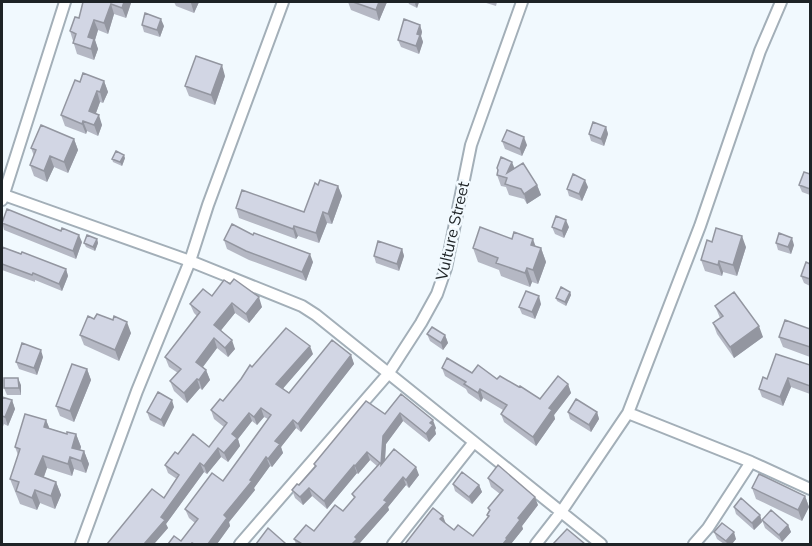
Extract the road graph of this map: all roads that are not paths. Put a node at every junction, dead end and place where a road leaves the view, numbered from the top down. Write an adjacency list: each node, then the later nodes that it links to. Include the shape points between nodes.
1 (65, 2): 5 (street)
2 (283, 2): 6 (street)
3 (522, 2): 7 (street, Vulture Street, via 471,145 446,268 421,322)
4 (781, 2): 8 (street)
5 (3, 198): 6 (street)
6 (190, 261): 7 (street, via 302,306); 13 (street)
7 (388, 374): 9 (street); 14 (street, Vulture Street)
8 (628, 413): 10 (street); 12 (street)
9 (474, 442): 12 (street); 15 (street)
10 (751, 462): 11 (street); 18 (street)
11 (810, 489)
12 (561, 512): 16 (street); 17 (street)
13 (81, 544)
14 (240, 544)
15 (393, 544)
16 (536, 544)
17 (600, 544)
18 (694, 544)

